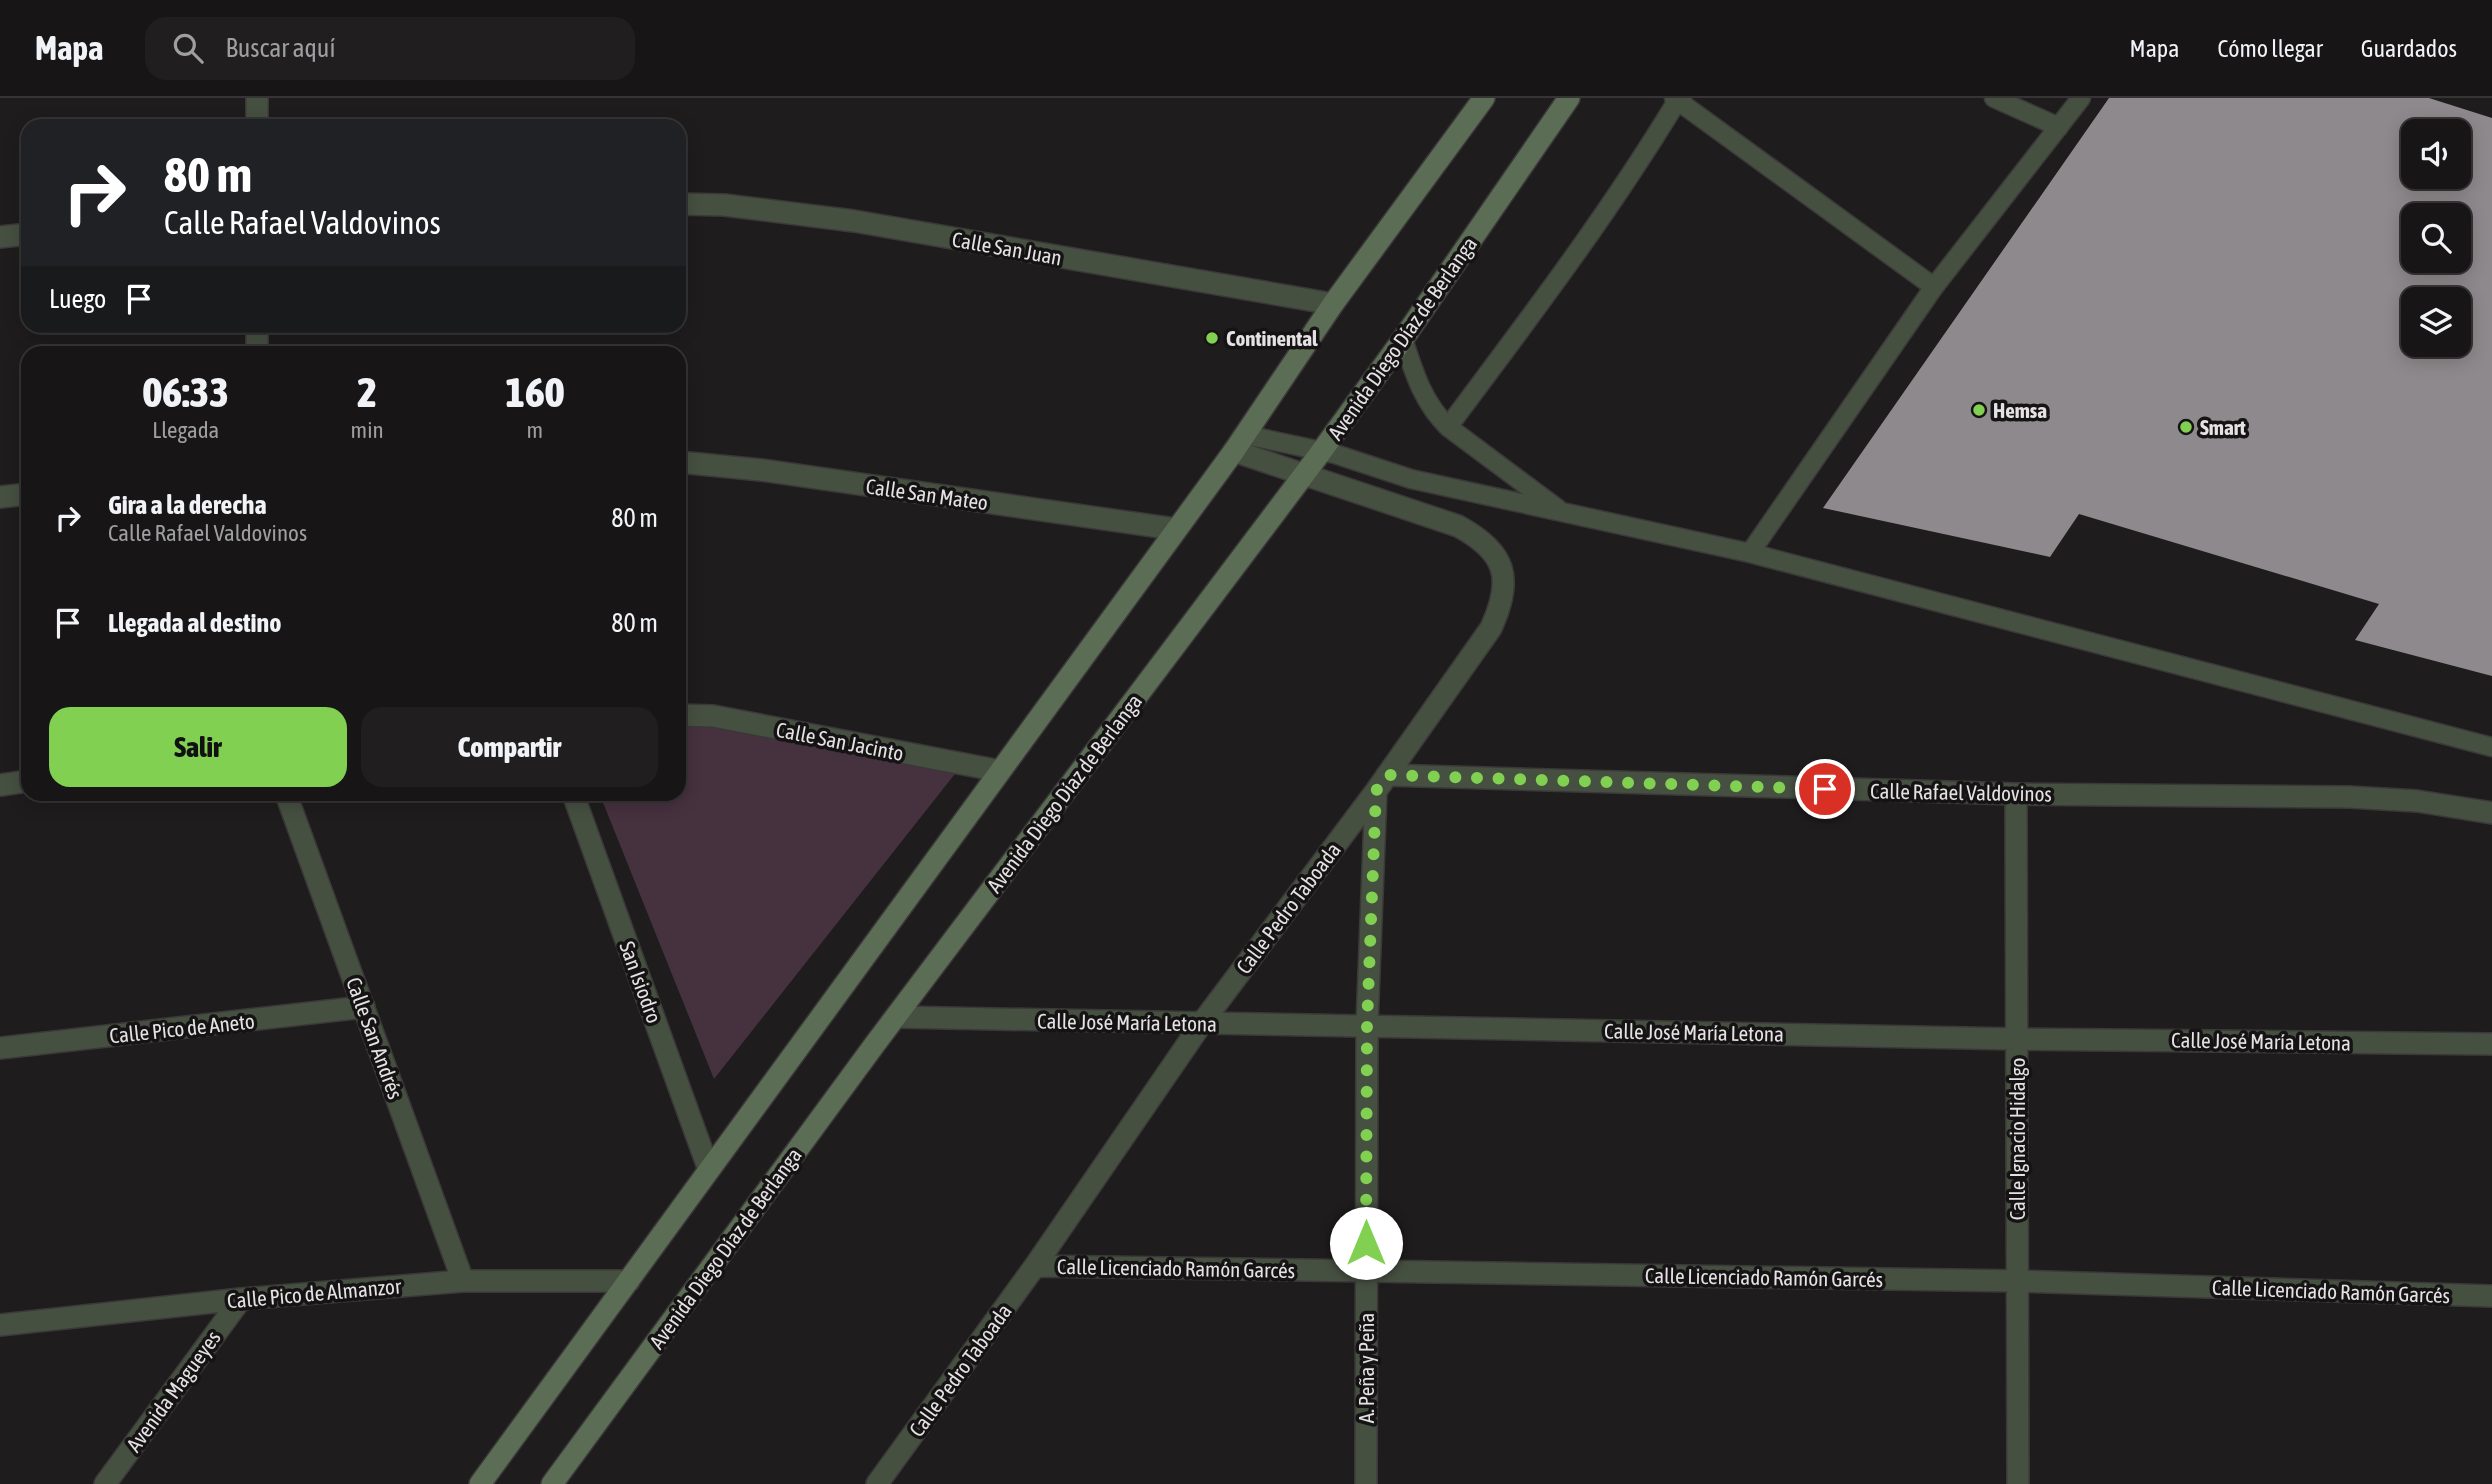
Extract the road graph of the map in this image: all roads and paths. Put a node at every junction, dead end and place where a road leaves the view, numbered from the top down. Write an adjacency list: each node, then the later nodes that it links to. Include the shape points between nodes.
1 (257, 98): 7 (street)
2 (1484, 98): 13 (main road)
3 (1569, 98): 14 (main road, Avenida Diego Díaz de Berlanga)
4 (1994, 98): 8 (lane)
5 (2081, 98): 8 (lane)
6 (1678, 99): 12 (lane); 15 (lane, via 1571,262)
7 (257, 119)
8 (2059, 127): 12 (lane)
9 (686, 204): 13 (street, Calle San Juan, via 855,221)
10 (21, 234): 11 (street)
11 (0, 237)
12 (1934, 287): 26 (lane)
13 (1333, 304): 16 (main road)
14 (1403, 339): 15 (lane, via 1421,393); 17 (main road, Avenida Diego Díaz de Berlanga)
15 (1448, 427): 24 (lane)
16 (1240, 443): 17 (lane); 19 (street, Calle Pedro Taboada); 25 (main road)
17 (1321, 452): 19 (main road, Avenida Diego Díaz de Berlanga); 20 (lane)
18 (686, 463): 25 (street, Calle San Mateo)
19 (1304, 474): 23 (street, Calle Pedro Taboada); 38 (main road, Avenida Diego Díaz de Berlanga)
20 (1411, 479): 23 (lane); 24 (lane)
21 (21, 495): 22 (street)
22 (0, 497)
23 (1395, 505): 31 (street, Calle Pedro Taboada, via 1458,526 1484,540 1501,564 1505,590 1491,628)
24 (1561, 511): 26 (lane)
25 (1175, 530): 29 (main road)
26 (1750, 553): 28 (lane)
27 (686, 715): 29 (street, Calle San Jacinto, via 713,716)
28 (2492, 747)
29 (1000, 771): 44 (main road)
30 (21, 782): 32 (street)
31 (1381, 783): 33 (street, Calle Rafael Valdovinos); 39 (street, Calle Pedro Taboada); 40 (street, A. Peña y Peña)
32 (0, 785)
33 (2016, 794): 36 (street, Calle Rafael Valdovinos, via 2349,797 2417,801); 41 (street, Calle Ignacio Hidalgo)
34 (289, 801): 37 (street, Calle San Andrés)
35 (576, 801): 44 (street, San Isiodro)
36 (2492, 813)
37 (363, 1007): 43 (street, Calle Pico de Aneto); 47 (street, Calle San Andrés)
38 (897, 1017): 39 (street, Calle José María Letona); 55 (main road, Avenida Diego Díaz de Berlanga)
39 (1202, 1023): 40 (street, Calle José María Letona); 45 (street, Calle Pedro Taboada)
40 (1367, 1025): 41 (street, Calle José María Letona); 46 (street, A. Peña y Peña)
41 (2016, 1039): 42 (street, Calle José María Letona); 49 (street, Calle Ignacio Hidalgo)
42 (2492, 1044)
43 (0, 1048)
44 (709, 1170): 48 (main road)
45 (1035, 1266): 46 (street, Calle Licenciado Ramón Garcés); 56 (street, Calle Pedro Taboada)
46 (1366, 1270): 49 (street, Calle Licenciado Ramón Garcés); 57 (street, A. Peña y Peña)
47 (463, 1281): 48 (street, Calle Pico de Almanzor); 51 (street, Calle Pico de Almanzor)
48 (629, 1281): 54 (main road)
49 (2017, 1281): 50 (street, Calle Licenciado Ramón Garcés); 58 (street, Calle Ignacio Hidalgo)
50 (2492, 1296)
51 (241, 1299): 52 (street, Calle Pico de Almanzor); 53 (street, Avenida Magueyes)
52 (0, 1325)
53 (105, 1484)
54 (480, 1484)
55 (552, 1484)
56 (877, 1484)
57 (1366, 1484)
58 (2018, 1484)

